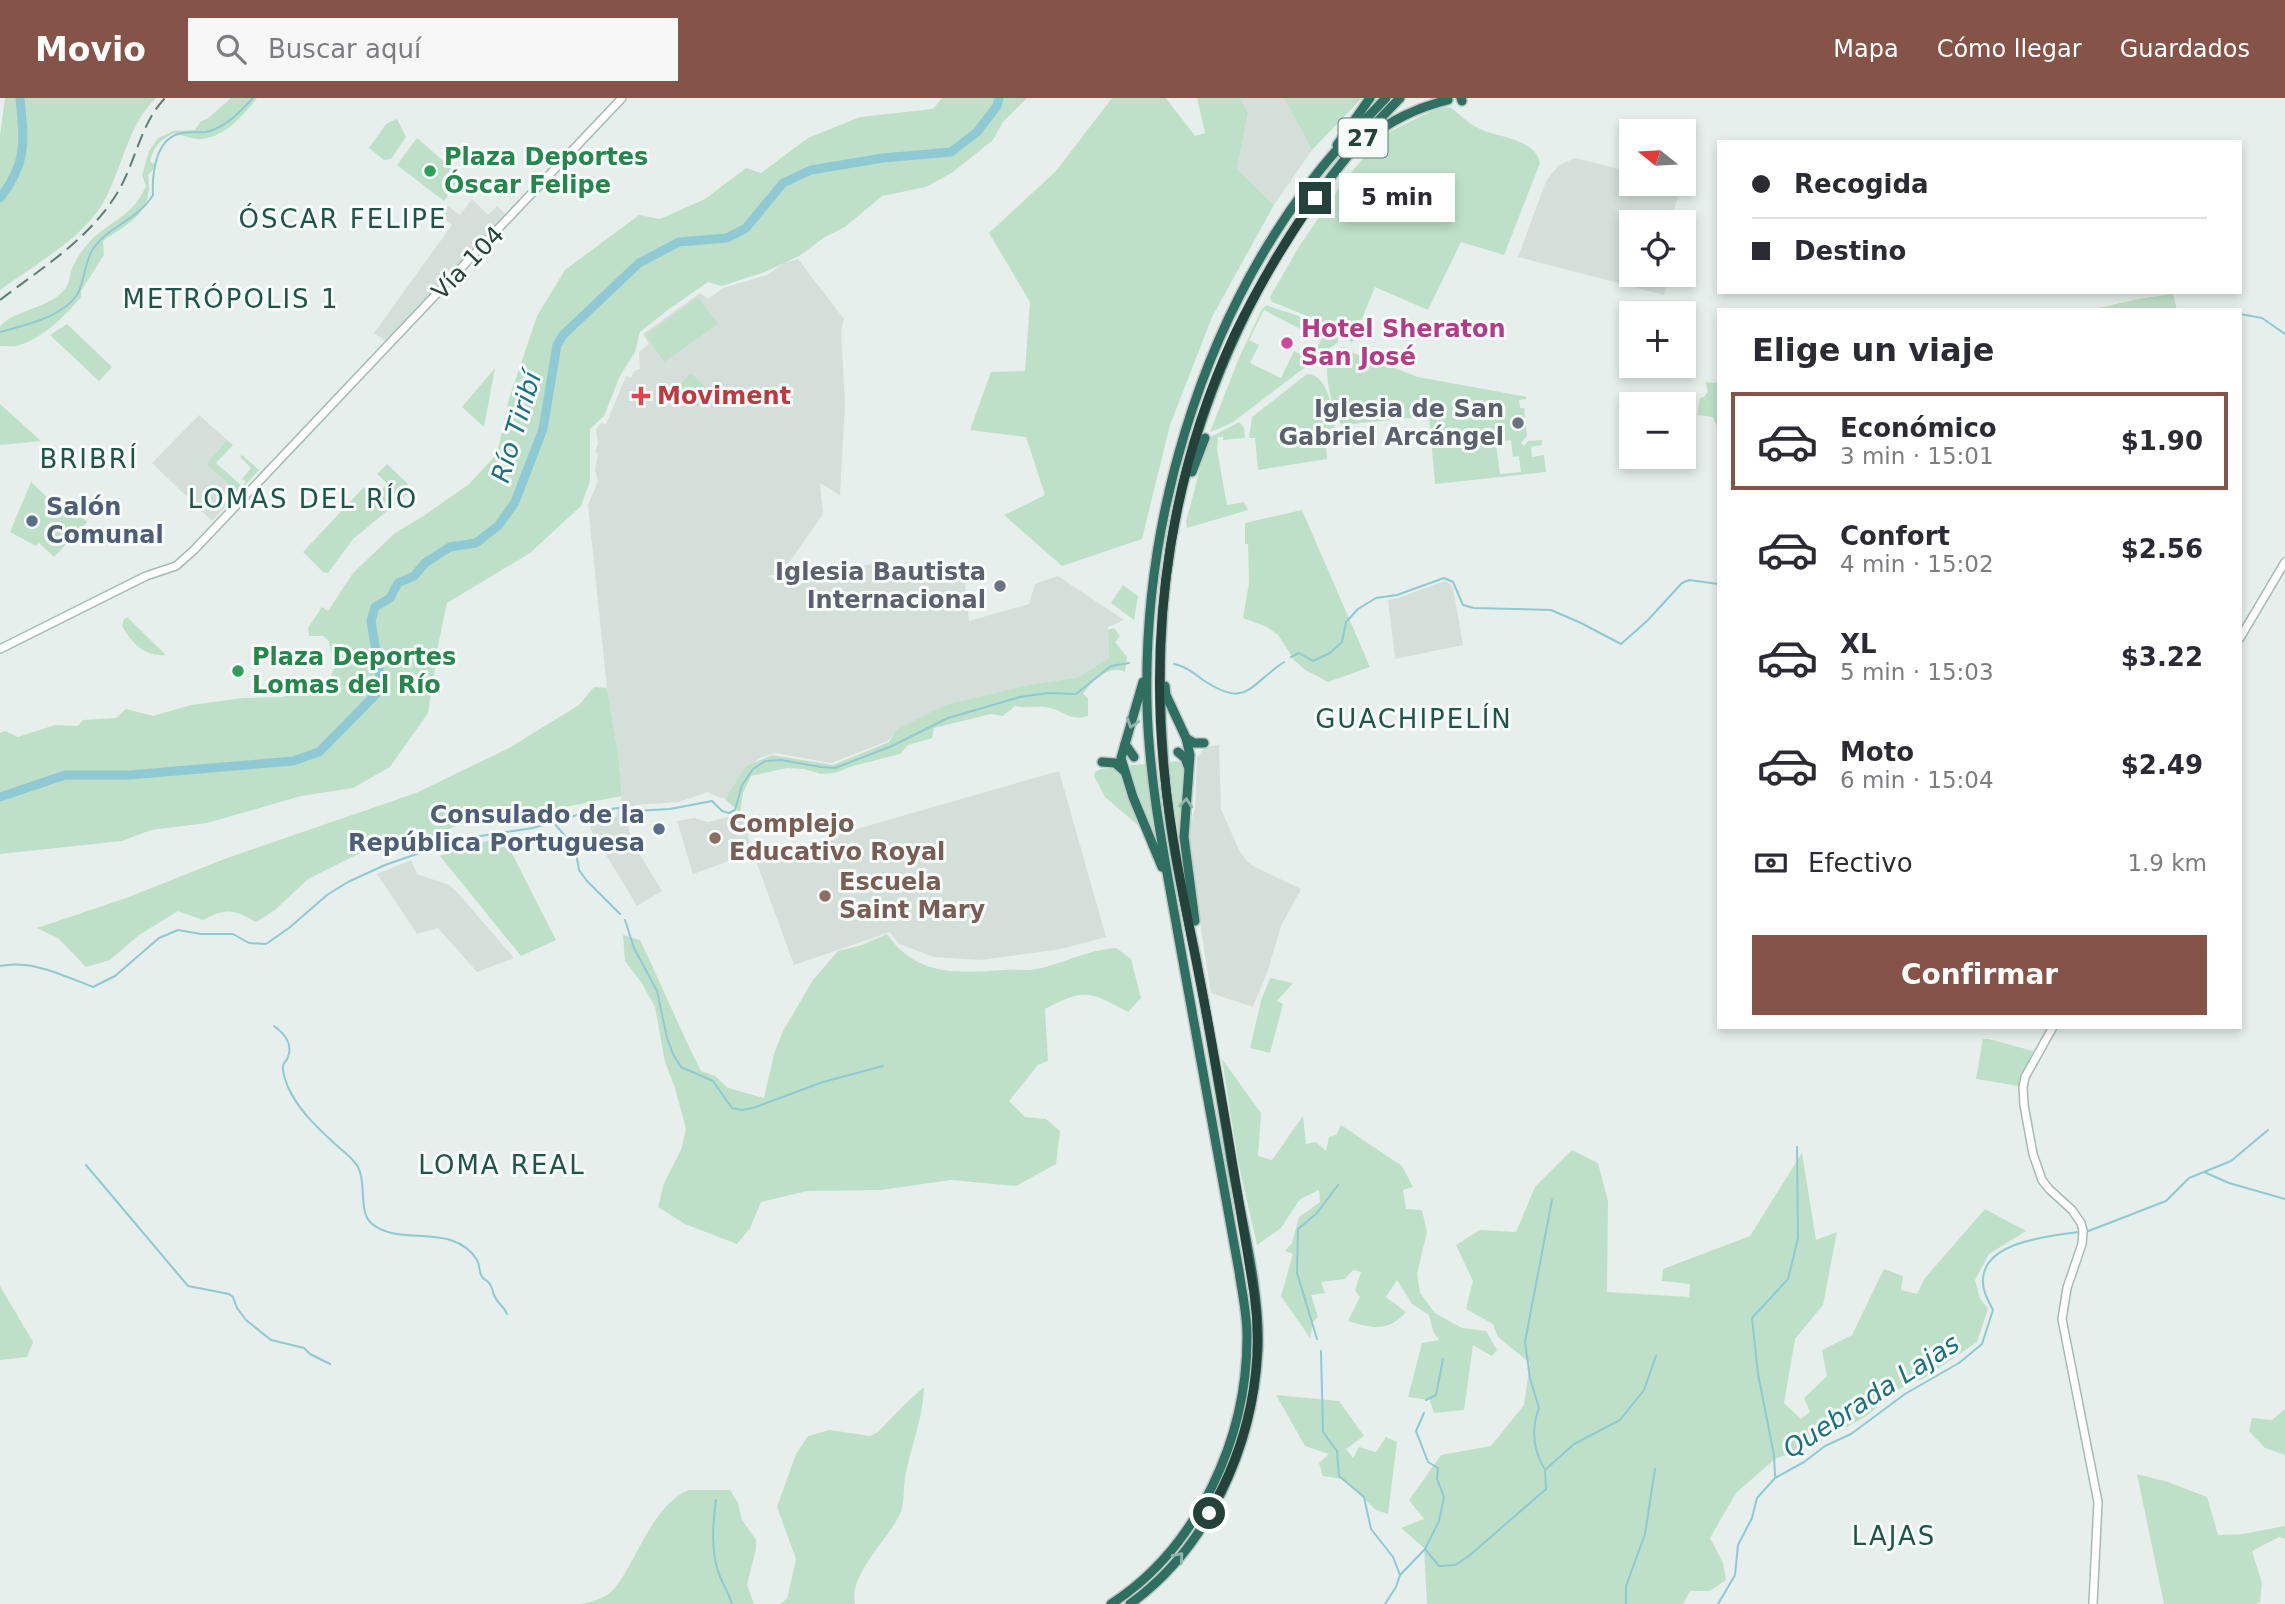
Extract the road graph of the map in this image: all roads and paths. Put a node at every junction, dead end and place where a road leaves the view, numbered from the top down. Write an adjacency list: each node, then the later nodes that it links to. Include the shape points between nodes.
1 (624, 98): 14 (main road, Vía 104, via 176,566 146,576)
2 (1370, 98): 6 (highway)
3 (1386, 98): 6 (highway, 27)
4 (1400, 98): 7 (highway, 27)
5 (1448, 100): 7 (highway, via 1416,110 1372,135)
6 (1316, 175): 12 (highway, 27, via 1263,255 1199,393 1164,519)
7 (1329, 179): 9 (highway, 27, via 1284,245 1234,337 1200,425)
8 (1205, 438): 9 (highway)
9 (1176, 513): 13 (highway, 27)
10 (2285, 562): 11 (main road)
11 (2242, 635)
12 (1149, 638): 17 (highway, one-way to 17, via 1141,691); 23 (highway, 27, via 1147,703 1153,786)
13 (1160, 646): 15 (highway, via 1166,695); 24 (highway, 27, via 1161,735 1169,818)
14 (0, 649)
15 (1186, 738): 16 (highway); 21 (highway)
16 (1204, 743)
17 (1125, 744): 19 (highway); 22 (highway, via 1121,754)
18 (1178, 752): 21 (highway)
19 (1133, 757)
20 (1102, 761): 22 (highway, via 1115,763)
21 (1189, 768): 24 (highway, one-way to 21, via 1184,837)
22 (1125, 772): 23 (highway, via 1164,872)
23 (1176, 921): 26 (highway, 27, via 1248,1332 1244,1385 1234,1430 1208,1494 1148,1575)
24 (1207, 1017): 27 (highway, 27, one-way to 24, via 1186,1549 1212,1508 1238,1451 1255,1384 1256,1307)
25 (2052, 1029): 28 (main road, via 2025,1077 2024,1105 2042,1180 2072,1210 2083,1231 2063,1319 2098,1502)
26 (1111, 1604)
27 (1130, 1604)
28 (2093, 1604)

